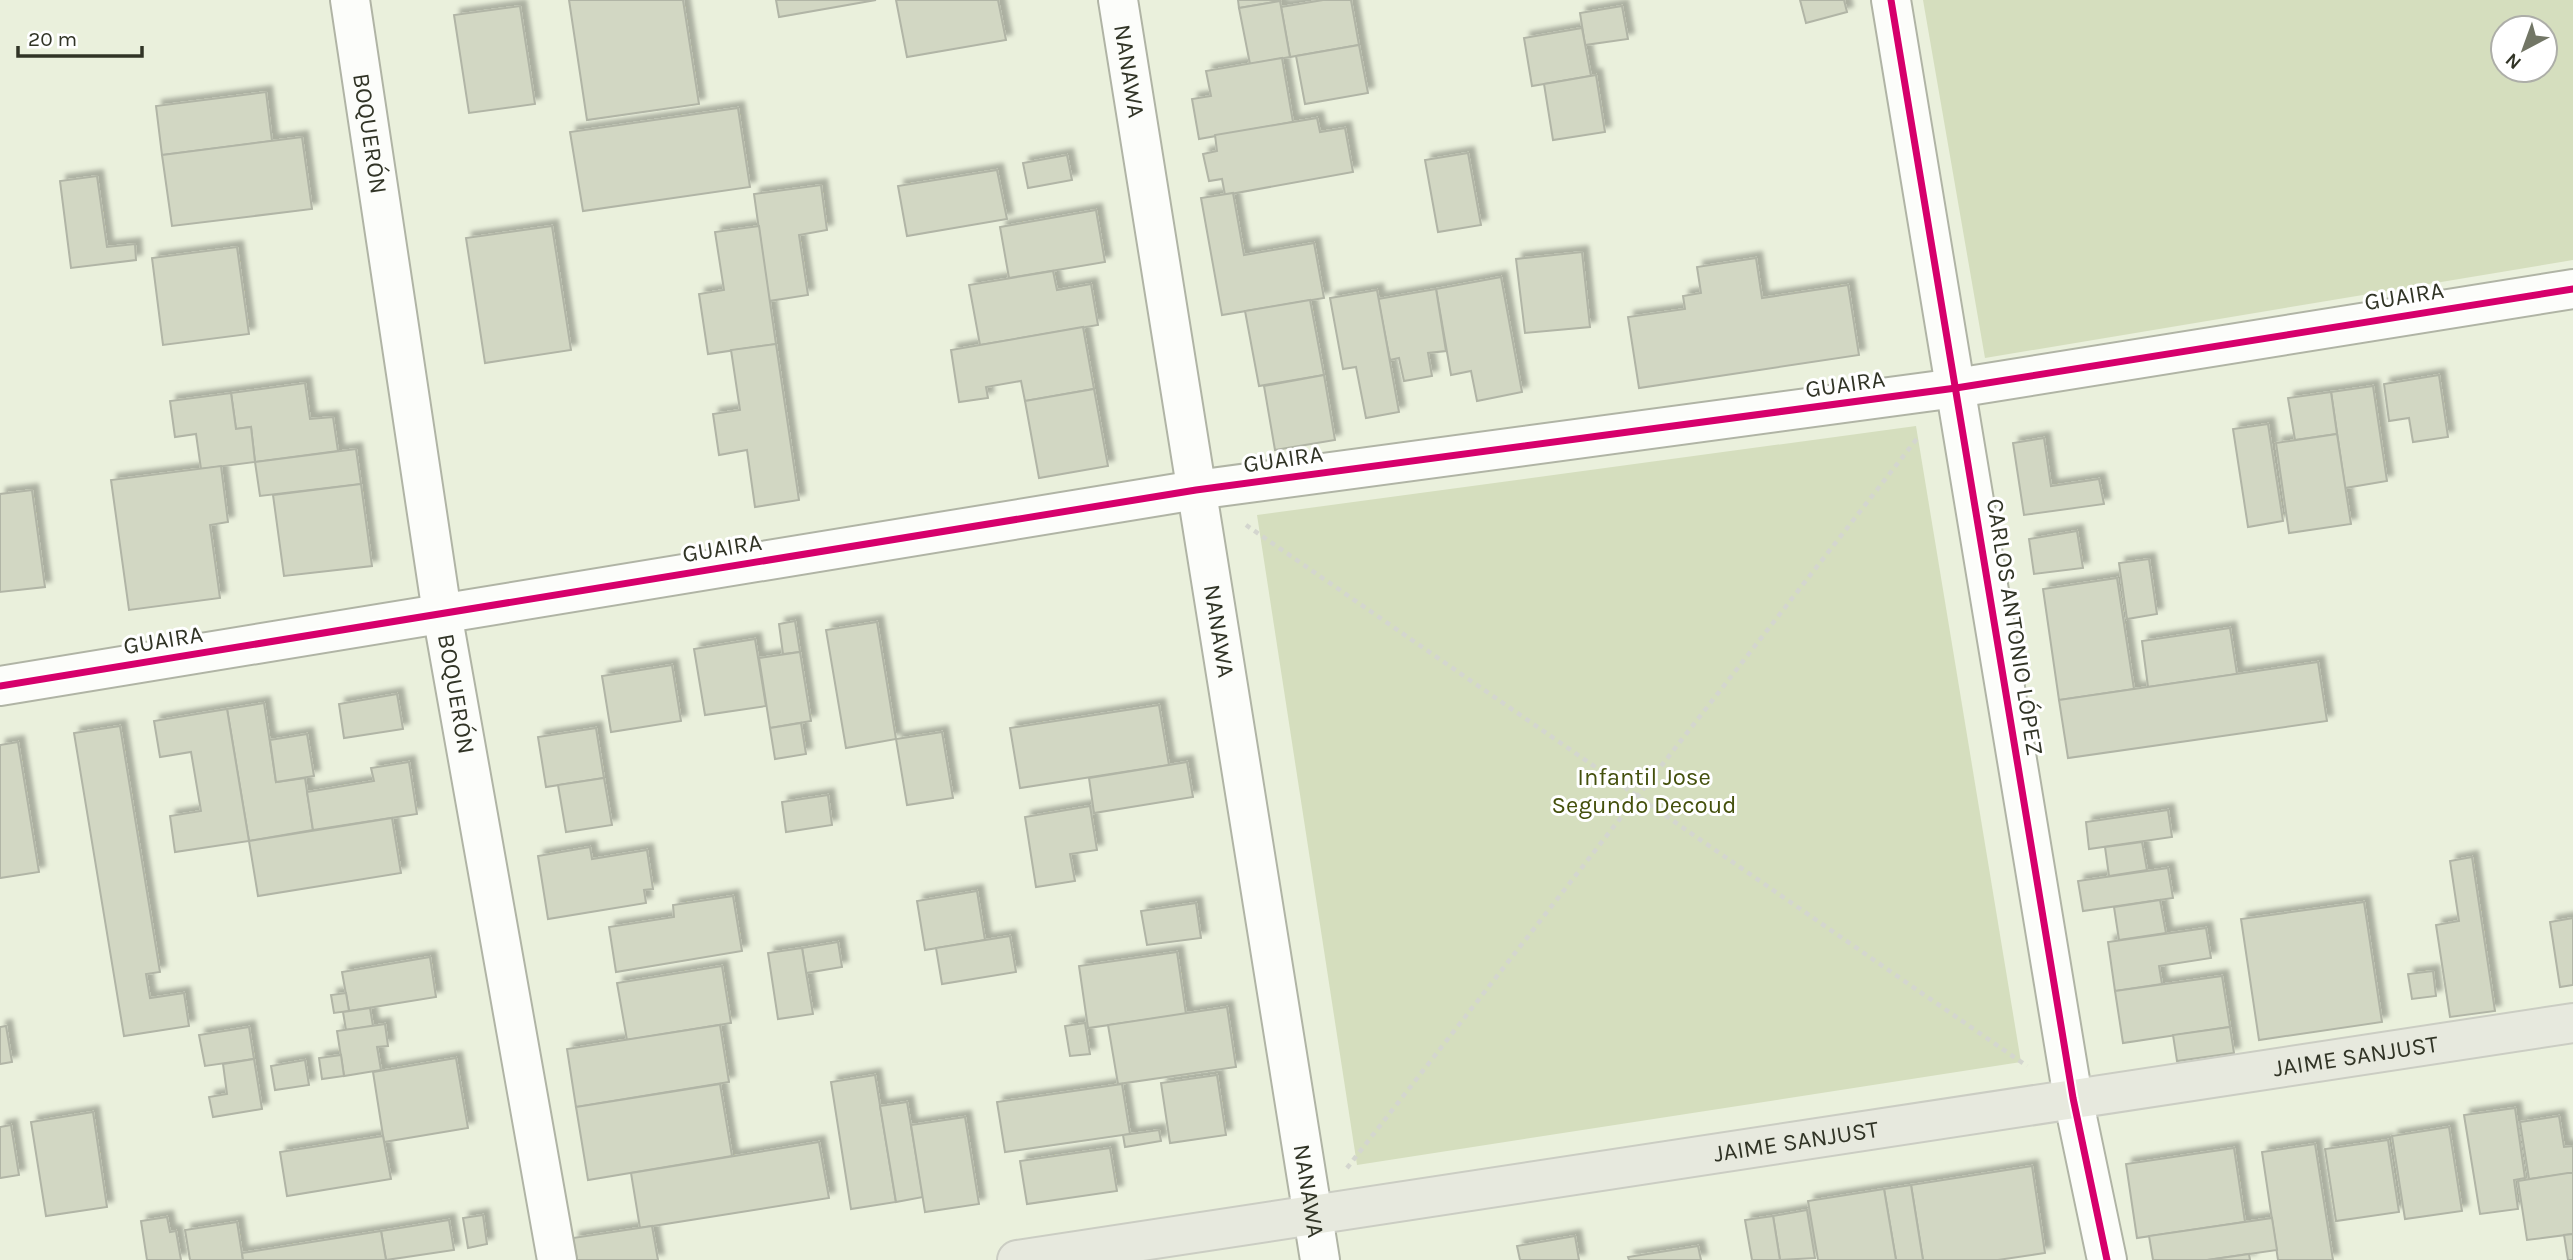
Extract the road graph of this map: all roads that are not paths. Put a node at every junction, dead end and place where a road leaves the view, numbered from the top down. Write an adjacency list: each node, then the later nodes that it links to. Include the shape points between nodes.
1 (350, 0): 7 (street, BOQUERÓN)
2 (1118, 0): 6 (street, NANAWA)
3 (1891, 0): 5 (street, CARLOS ANTONIO LÓPEZ)
4 (2573, 289): 5 (street, GUAIRA)
5 (1956, 388): 6 (street, GUAIRA); 10 (street, CARLOS ANTONIO LÓPEZ)
6 (1196, 490): 7 (street, GUAIRA); 11 (street, NANAWA)
7 (442, 613): 8 (street, GUAIRA); 12 (street, BOQUERÓN)
8 (0, 686)
9 (2573, 1023): 10 (main road, JAIME SANJUST)
10 (2073, 1098): 11 (main road, JAIME SANJUST); 15 (street, CARLOS ANTONIO LÓPEZ)
11 (1312, 1213): 13 (main road, JAIME SANJUST); 14 (street, NANAWA)
12 (557, 1260)
13 (1017, 1260)
14 (1320, 1260)
15 (2107, 1260)

